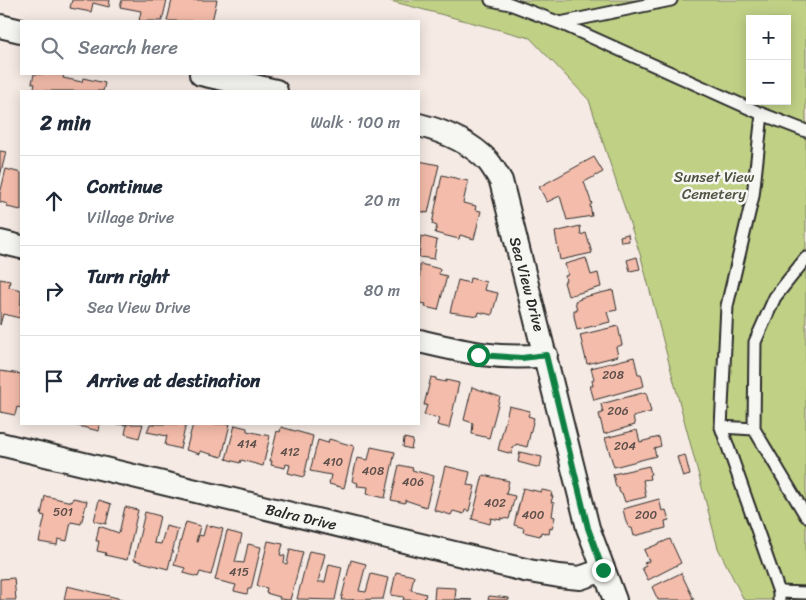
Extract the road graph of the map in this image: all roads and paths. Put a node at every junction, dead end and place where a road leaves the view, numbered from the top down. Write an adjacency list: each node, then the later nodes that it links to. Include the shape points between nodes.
1 (491, 0): 3 (lane)
2 (671, 0): 4 (lane)
3 (509, 2): 4 (lane)
4 (560, 23): 9 (lane)
5 (0, 26): 6 (street)
6 (20, 31)
7 (205, 75): 8 (street)
8 (272, 90)
9 (762, 114): 11 (lane); 17 (lane, via 753,196 727,306)
10 (420, 125): 16 (street, Sea View Drive, via 469,145 488,161 501,181)
11 (806, 131)
12 (0, 242): 13 (street)
13 (20, 247)
14 (806, 258): 18 (lane, via 775,297 755,342)
15 (420, 341): 16 (street, via 478,355 522,358)
16 (546, 355): 21 (street, Sea View Drive, via 588,528)
17 (721, 426): 18 (lane); 23 (lane)
18 (754, 429): 20 (lane)
19 (0, 444): 21 (street, Balra Drive, via 529,571 580,578)
20 (806, 516)
21 (603, 570): 24 (street, Sea View Drive)
22 (806, 593): 23 (lane)
23 (779, 596)
24 (616, 600)

